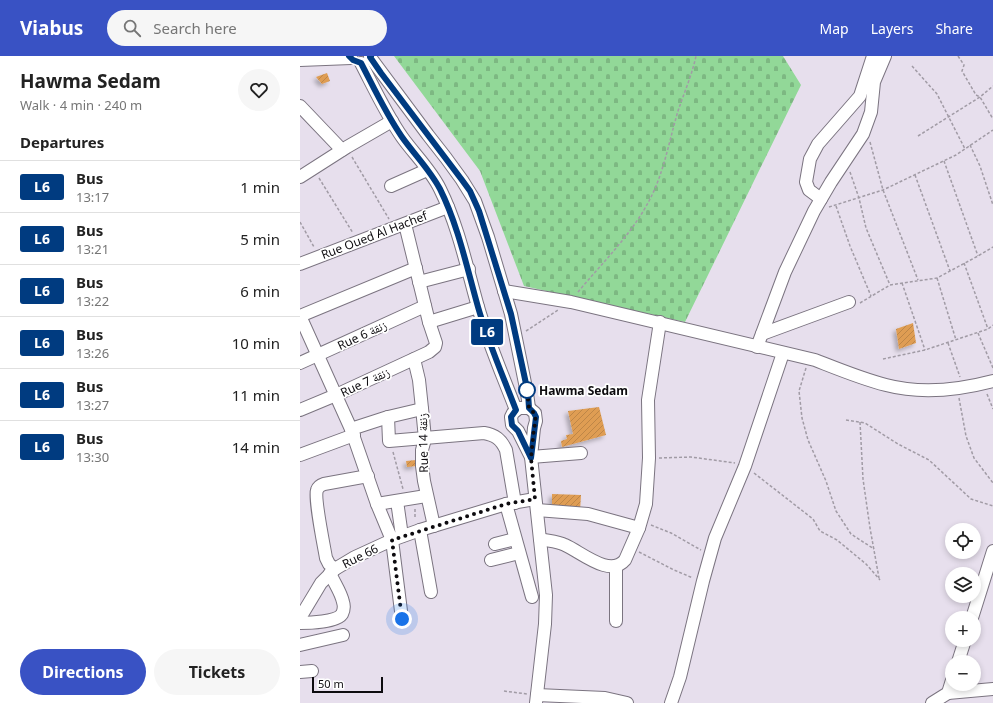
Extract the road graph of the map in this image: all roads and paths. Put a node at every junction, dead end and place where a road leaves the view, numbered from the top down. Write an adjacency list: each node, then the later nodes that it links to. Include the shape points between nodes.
1 (696, 56): 53 (path, via 662,171 649,201 624,240)
2 (873, 56): 29 (street, via 860,96 818,144 810,159 806,182 809,190)
3 (885, 56): 14 (street, via 874,82 871,112)
4 (958, 56): 9 (path, via 964,65 962,71 976,95)
5 (360, 58): 6 (street); 13 (street); 51 (street, via 428,135 470,191 488,237)
6 (300, 60)
7 (912, 66): 11 (path, via 937,94)
8 (993, 86): 9 (path)
9 (980, 97): 11 (path); 12 (path)
10 (300, 106): 18 (street)
11 (949, 117): 16 (path); 19 (path)
12 (993, 119)
13 (392, 120): 18 (street); 23 (street)
14 (866, 125): 20 (street, via 863,134); 27 (path)
15 (993, 130): 17 (path)
16 (918, 136)
17 (970, 145): 19 (path); 30 (path)
18 (344, 149): 22 (street); 36 (path)
19 (965, 149): 21 (path)
20 (845, 160): 28 (path); 29 (street)
21 (944, 161): 24 (path); 40 (path)
22 (313, 169): 25 (street); 37 (path)
23 (428, 170): 26 (street); 32 (street)
24 (915, 175): 27 (path); 45 (path)
25 (300, 177)
26 (391, 186)
27 (883, 190): 28 (path); 47 (path)
28 (859, 198): 31 (path); 50 (path, via 866,228)
29 (821, 199): 33 (street)
30 (993, 205)
31 (836, 206): 33 (path); 52 (path)
32 (448, 207): 36 (street, Rue Oued Al Hachef); 44 (street)
33 (814, 211): 63 (street, via 785,272)
34 (300, 222): 35 (path)
35 (301, 225): 39 (path)
36 (400, 226): 37 (street, Rue Oued Al Hachef); 43 (street)
37 (358, 241): 39 (street, Rue Oued Al Hachef)
38 (993, 248): 40 (path)
39 (319, 256): 42 (street, Rue Oued Al Hachef)
40 (978, 256): 41 (path)
41 (964, 263): 45 (path); 61 (path)
42 (300, 264)
43 (416, 268): 48 (street); 57 (street)
44 (469, 269): 48 (street); 56 (street)
45 (950, 271): 46 (path)
46 (937, 278): 47 (path); 65 (path)
47 (918, 280): 49 (path)
48 (419, 282): 55 (street)
49 (902, 283): 50 (path); 68 (path)
50 (890, 285): 52 (path)
51 (504, 291): 53 (street); 64 (street)
52 (871, 296): 54 (path)
53 (571, 302): 59 (street); 64 (path)
54 (855, 302): 63 (street)
55 (425, 306): 58 (street); 70 (street, Rue 6 زنقة)
56 (478, 307): 58 (street); 83 (street)
57 (300, 316): 70 (street)
58 (429, 322): 71 (street, Rue 7 زنقة, via 436,344 429,352)
59 (660, 322): 67 (street); 95 (street, via 648,400)
60 (993, 325): 61 (path)
61 (988, 328): 62 (path)
62 (978, 332): 65 (path); 75 (path)
63 (762, 334): 67 (street)
64 (516, 338): 79 (street)
65 (956, 340): 66 (path)
66 (948, 342): 68 (path); 77 (path)
67 (757, 347): 69 (street)
68 (925, 350): 73 (path)
69 (783, 353): 72 (street); 96 (street)
70 (318, 355): 74 (street, Rue 6 زنقة); 78 (street)
71 (414, 359): 78 (street, Rue 7 زنقة); 80 (street, Rue 14 زنقة)
72 (809, 359): 77 (street, via 893,386 916,389); 112 (path, via 799,391 808,440 836,511 851,534)
73 (883, 359)
74 (300, 363)
75 (993, 368)
76 (988, 382): 77 (street); 81 (path)
77 (960, 387): 98 (path, via 966,436 974,458)
78 (336, 395): 82 (street, Rue 7 زنقة); 89 (street)
79 (529, 408): 83 (street, via 522,407); 87 (street, via 536,417)
80 (422, 409): 84 (street); 90 (street, Rue 14 زنقة)
81 (993, 409)
82 (300, 410)
83 (516, 410): 88 (street, via 511,421)
84 (388, 418): 89 (street, via 366,424); 91 (street)
85 (846, 420): 86 (path)
86 (860, 422): 103 (path, via 929,460 971,499); 112 (path, via 863,479)
87 (534, 428): 88 (street, via 528,432); 94 (street)
88 (518, 431): 94 (street)
89 (353, 432): 93 (street); 97 (street)
90 (425, 439): 91 (street); 99 (street, Rue 14 زنقة, via 422,466); 100 (street, via 484,433 496,436 506,450)
91 (390, 441): 99 (path)
92 (581, 453): 94 (street)
93 (300, 455)
94 (531, 458): 102 (street)
95 (649, 458): 96 (path, via 691,457); 104 (street, via 646,504)
96 (745, 466): 112 (path, via 813,519 820,531 837,540 866,564 880,580); 115 (street)
97 (368, 476): 101 (street); 118 (street, via 324,484 317,490 326,558)
98 (993, 483)
99 (411, 498): 101 (street); 105 (street, Rue 14 زنقة); 106 (path); 107 (street)
100 (511, 503): 102 (street, Rue 66); 105 (street, Rue 66); 108 (street)
101 (377, 504): 107 (street)
102 (536, 505): 104 (street, Rue 66); 109 (street)
103 (993, 506)
104 (640, 524): 111 (street); 115 (path, via 671,533)
105 (434, 526): 106 (street, Rue 66)
106 (418, 531): 107 (street, Rue 66); 120 (street)
107 (397, 538): 118 (street, Rue 66, via 355,557); 124 (street)
108 (515, 539): 110 (street); 114 (street)
109 (540, 539): 117 (street, via 564,544 599,563); 132 (street, via 546,595)
110 (495, 544)
111 (630, 547): 117 (street, via 625,560); 119 (path, via 674,570)
112 (874, 549)
113 (993, 552): 122 (street)
114 (519, 553): 116 (street); 121 (street)
115 (710, 555): 119 (street)
116 (491, 560)
117 (616, 566): 125 (street)
118 (333, 571): 123 (street, Rue 66, via 317,588); 126 (street, via 342,599 342,614 318,622)
119 (703, 581): 134 (street, via 680,677)
120 (431, 592)
121 (532, 597)
122 (974, 611)
123 (300, 618)
124 (402, 619)
125 (616, 621)
126 (300, 623)
127 (343, 635): 128 (street)
128 (300, 645)
129 (993, 689): 131 (street)
130 (504, 691): 132 (path)
131 (948, 693): 135 (street)
132 (536, 699): 133 (street, via 605,698)
133 (627, 703)
134 (671, 703)
135 (932, 703)

